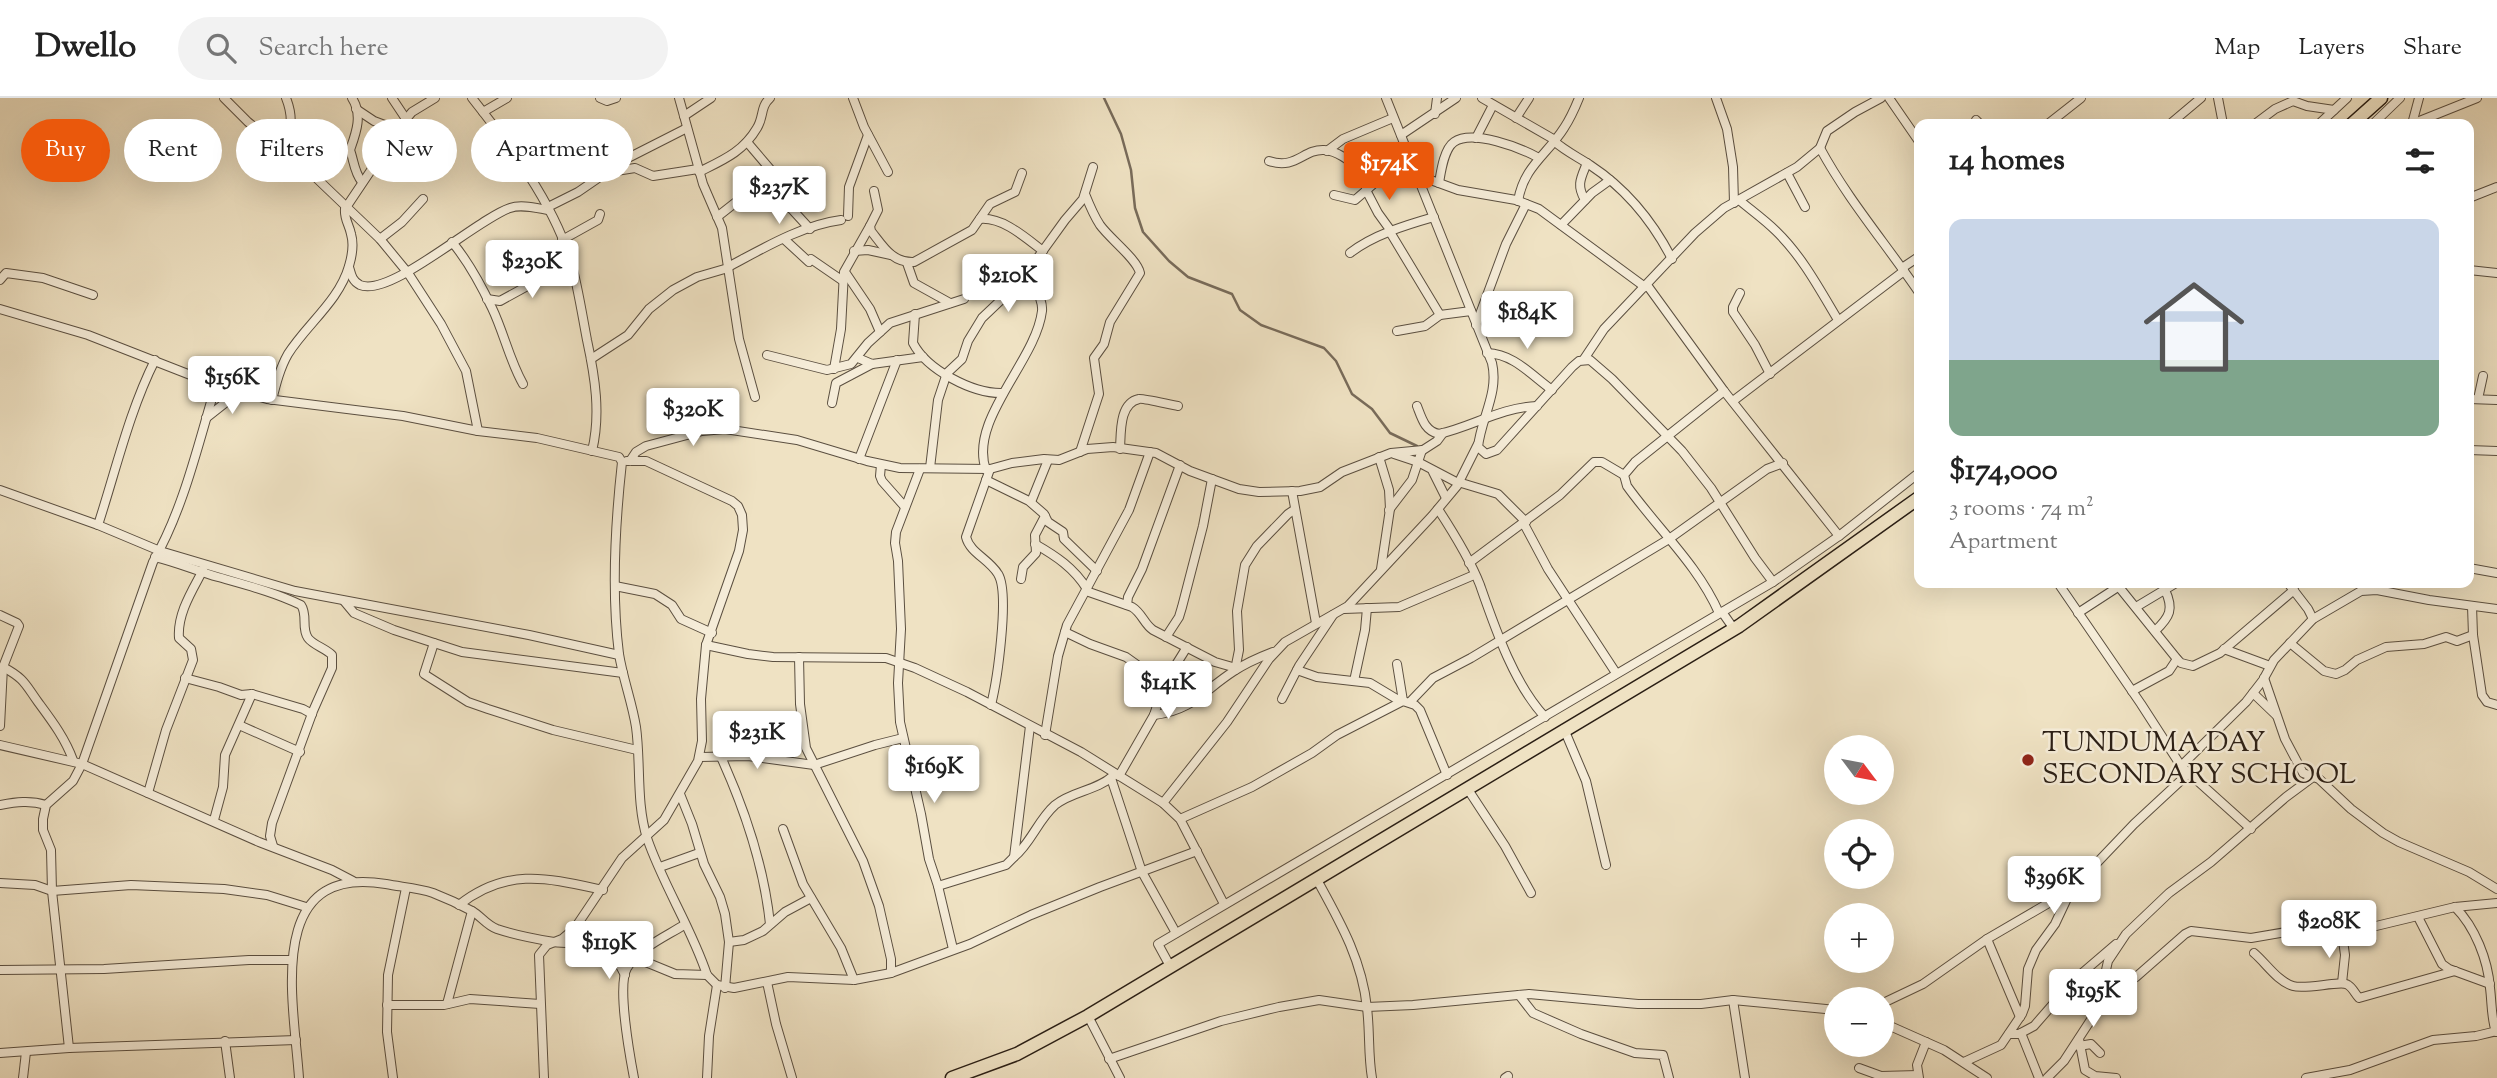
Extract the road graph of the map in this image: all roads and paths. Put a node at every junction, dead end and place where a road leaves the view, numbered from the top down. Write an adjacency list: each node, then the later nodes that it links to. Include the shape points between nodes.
1 (224, 98): 35 (street)
2 (233, 98): 35 (street)
3 (352, 98): 36 (street)
4 (392, 98): 47 (street)
5 (435, 98): 48 (street)
6 (472, 98): 39 (street)
7 (506, 98): 39 (street)
8 (600, 98): 9 (street)
9 (616, 98)
10 (679, 98): 41 (street)
11 (710, 98): 41 (street)
12 (769, 98): 65 (street)
13 (853, 98): 60 (street)
14 (1386, 98): 42 (street)
15 (1437, 98): 40 (street)
16 (1456, 98): 40 (street)
17 (1482, 98): 34 (street)
18 (1529, 98): 43 (street)
19 (1579, 98): 64 (street)
20 (1716, 98): 95 (street, via 1727,130)
21 (1881, 98): 66 (street, via 1827,131)
22 (1889, 98): 62 (street)
23 (2068, 98): 37 (street)
24 (2081, 98): 37 (street)
25 (2201, 98): 51 (street)
26 (2218, 98): 52 (street)
27 (2347, 98): 38 (street)
28 (2381, 98): 55 (highway)
29 (2400, 98): 56 (street)
30 (2419, 98): 57 (street)
31 (2477, 98): 58 (street)
32 (2294, 99): 38 (street); 53 (street)
33 (290, 100): 45 (street)
34 (1493, 105): 43 (street); 63 (street)
35 (234, 108): 44 (street)
36 (356, 109): 46 (street); 83 (street, via 358,130 350,150)
37 (2067, 109): 50 (street)
38 (2334, 110): 54 (street)
39 (483, 112): 49 (street)
40 (1435, 114): 61 (street)
41 (684, 116): 59 (street)
42 (1394, 118): 61 (street); 67 (street, via 1343,139)
43 (1516, 118): 64 (street)
44 (247, 119)
45 (292, 119)
46 (371, 119)
47 (405, 119)
48 (407, 119)
49 (488, 119)
50 (2054, 119)
51 (2176, 119)
52 (2222, 119)
53 (2262, 119)
54 (2324, 119)
55 (2358, 119)
56 (2377, 119)
57 (2413, 119)
58 (2424, 119)
59 (687, 128): 68 (street); 74 (street)
60 (868, 135): 75 (street); 106 (street, via 849,187 845,218)
61 (1401, 135): 79 (street)
62 (1914, 136)
63 (1476, 138): 69 (street); 86 (street, via 1453,143)
64 (1555, 140): 69 (street); 71 (street)
65 (747, 142): 74 (street, via 738,152); 76 (street)
66 (1820, 148): 78 (street); 123 (street)
67 (1327, 151): 70 (street, via 1289,163); 81 (street)
68 (633, 155)
69 (1539, 158): 96 (street, via 1521,185)
70 (1269, 161)
71 (1587, 163): 80 (street); 94 (street, via 1579,183)
72 (1093, 167): 90 (street)
73 (633, 168): 74 (street, via 653,177)
74 (699, 170): 101 (street)
75 (888, 172)
76 (773, 173): 101 (street); 106 (street, via 788,205)
77 (1022, 173): 103 (street, via 1015,192 990,204)
78 (1787, 173): 95 (street); 97 (street)
79 (1417, 174): 81 (street); 86 (street); 102 (street)
80 (1610, 180): 94 (street); 116 (street, via 1654,227)
81 (1377, 181): 88 (street)
82 (319, 182): 98 (street)
83 (362, 182): 98 (street)
84 (532, 182): 99 (street)
85 (592, 182): 99 (street)
86 (1438, 183): 96 (street)
87 (2496, 187): 92 (street)
88 (1366, 190): 91 (street, via 1353,200); 107 (street)
89 (874, 191): 105 (street, via 878,210)
90 (1084, 194): 113 (street); 183 (street, via 1099,223 1140,273 1094,359 1099,394)
91 (1334, 195)
92 (2474, 196)
93 (423, 199): 108 (street)
94 (1586, 200): 104 (street)
95 (1736, 201): 116 (street, via 1695,233); 140 (street, via 1776,231)
96 (1522, 202): 104 (street); 141 (street)
97 (1805, 207)
98 (345, 209): 108 (street); 121 (street, via 353,243)
99 (547, 209): 110 (street); 111 (street, via 508,208)
100 (600, 214): 110 (street, via 598,220)
101 (717, 217): 122 (street)
102 (1434, 217): 107 (street); 137 (street)
103 (980, 219): 113 (street, via 995,221); 119 (street, via 966,233 920,260)
104 (1561, 225): 130 (street)
105 (870, 226): 112 (street); 115 (street)
106 (810, 229): 109 (street)
107 (1391, 231): 114 (street); 139 (street)
108 (380, 239): 125 (street)
109 (783, 239): 122 (street); 127 (street, via 810,261)
110 (562, 240): 118 (street)
111 (452, 242): 125 (street); 133 (street)
112 (854, 251): 115 (street); 127 (street)
113 (1043, 251): 120 (street)
114 (1350, 253)
115 (891, 255): 119 (street)
116 (1672, 259): 130 (street)
117 (1914, 261): 123 (street)
118 (571, 262): 133 (street, via 500,302); 148 (street)
119 (907, 262): 135 (street, via 914,283)
120 (1034, 264): 155 (street, via 982,318 962,359); 162 (street, via 1042,315)
121 (349, 267): 125 (street, via 353,280 361,286); 165 (street, via 333,298 286,358)
122 (728, 268): 148 (street, via 673,290 649,309 628,335); 163 (street, via 739,340)
123 (1903, 269): 129 (street); 140 (street)
124 (2474, 271): 126 (street)
125 (408, 273): 174 (street, via 466,371)
126 (2497, 273)
127 (844, 276): 143 (street, via 870,309); 153 (street)
128 (0, 280): 132 (street, via 6,273 43,278)
129 (1914, 285)
130 (1646, 286): 149 (street, via 1604,329); 160 (street)
131 (1740, 293): 154 (street, via 1733,312)
132 (93, 295)
133 (487, 299): 157 (street)
134 (964, 299): 135 (street)
135 (950, 303): 138 (street)
136 (0, 309): 150 (street)
137 (1471, 311): 139 (street); 141 (street)
138 (915, 314): 143 (street); 146 (street, via 913,343)
139 (1440, 315): 142 (street, via 1425,326)
140 (1838, 320): 154 (street)
141 (1476, 325): 144 (street)
142 (1397, 331)
143 (880, 332): 147 (street)
144 (1487, 353): 159 (street, via 1503,354); 172 (street, via 1495,376)
145 (768, 355): 153 (street)
146 (923, 357): 151 (street); 155 (street)
147 (858, 358): 152 (street); 153 (street)
148 (591, 359): 181 (street, via 598,412)
149 (1584, 359): 159 (street); 176 (street, via 1594,362)
150 (155, 360): 158 (street); 216 (street, via 122,442)
151 (897, 360): 152 (street); 188 (street)
152 (872, 364): 168 (street, via 836,383)
153 (834, 369)
154 (1770, 374): 167 (street)
155 (946, 375): 162 (street); 195 (street)
156 (2483, 376): 164 (street)
157 (523, 384)
158 (216, 385): 161 (street); 173 (street)
159 (1552, 390): 171 (street)
160 (1724, 391): 167 (street); 176 (street)
161 (245, 393): 165 (street); 173 (street)
162 (1003, 393): 186 (street, via 991,416)
163 (755, 397)
164 (2474, 399): 166 (street)
165 (272, 400): 174 (street)
166 (2497, 400)
167 (1733, 401): 192 (street)
168 (832, 403)
169 (1178, 405): 178 (street, via 1135,400 1124,411)
170 (1417, 406): 175 (street, via 1426,427 1432,433)
171 (1537, 406): 172 (street); 177 (street, via 1497,450 1486,454)
172 (1487, 416): 175 (street); 177 (street)
173 (206, 418): 220 (street, via 174,521)
174 (478, 431): 181 (street)
175 (1443, 433): 179 (street)
176 (1669, 436): 199 (street); 208 (street)
177 (1479, 443): 203 (street)
178 (1120, 449): 183 (street, via 1107,446); 184 (street)
179 (1422, 450): 185 (street); 191 (street)
180 (2474, 450): 182 (street)
181 (592, 451): 190 (street)
182 (2497, 451)
183 (1080, 452): 189 (street)
184 (1150, 452): 194 (street); 225 (street, via 1129,510)
185 (1391, 453): 187 (street); 191 (street)
186 (982, 454): 196 (street); 197 (street)
187 (1379, 457): 205 (street, via 1320,487); 213 (street, via 1389,490)
188 (859, 459): 190 (street, via 807,443 725,429 646,446); 193 (street)
189 (1048, 460): 197 (street); 207 (street)
190 (626, 462): 230 (street); 256 (street, via 646,461 738,506 743,530 739,551)
191 (1418, 462): 198 (street); 213 (street, via 1412,480)
192 (1783, 463): 208 (street); 217 (street)
193 (881, 465): 195 (street); 210 (street, via 882,481)
194 (1180, 465): 201 (street); 241 (street)
195 (925, 468): 196 (street); 210 (street)
196 (970, 470): 197 (street)
197 (988, 470): 202 (street)
198 (1433, 472): 203 (street); 206 (street)
199 (1624, 475): 215 (street, via 1594,462); 218 (street, via 1626,486)
200 (1914, 477): 217 (street)
201 (1212, 479): 205 (street, via 1238,489); 258 (street, via 1179,617)
202 (986, 480): 207 (street); 286 (street, via 966,537 1004,585)
203 (1458, 483): 206 (street); 215 (street, via 1498,494)
204 (0, 490): 216 (street)
205 (1292, 491): 212 (street)
206 (1446, 498): 211 (street)
207 (1031, 502): 214 (street)
208 (1721, 502): 218 (street); 229 (street)
209 (1914, 502): 253 (highway)
210 (905, 507): 269 (street, via 895,543 901,629)
211 (1438, 509): 221 (street); 222 (street)
212 (1294, 510): 252 (street); 273 (street, via 1257,546 1245,565 1237,611)
213 (1389, 510): 222 (street)
214 (1045, 516): 219 (street); 225 (street)
215 (1525, 523): 221 (street); 239 (street)
216 (98, 525): 220 (street)
217 (1839, 536): 229 (street)
218 (1668, 539): 239 (street); 247 (street)
219 (1035, 544): 228 (street, via 1036,553 1023,567); 237 (street, via 1072,569)
220 (158, 554): 224 (street); 240 (street); 303 (street)
221 (1469, 563): 227 (street)
222 (1381, 569): 245 (street)
223 (2474, 569): 226 (street)
224 (203, 570): 277 (street, via 180,620 179,638 194,654); 288 (street, via 301,605 308,639 329,651 333,659)
225 (1097, 571): 237 (street)
226 (2497, 573)
227 (1474, 575): 244 (street, via 1399,607); 259 (street)
228 (1021, 579)
229 (1773, 582): 247 (street)
230 (615, 586): 256 (street, via 654,594 672,605 681,619); 266 (street)
231 (2061, 588): 248 (street)
232 (2116, 588): 248 (street)
233 (2123, 588): 243 (street)
234 (2168, 588): 238 (street)
235 (2289, 588): 264 (street)
236 (2292, 588): 251 (street)
237 (1086, 590): 241 (street); 255 (street)
238 (2165, 590): 243 (street); 254 (street, via 2170,615)
239 (1569, 600): 259 (street); 276 (street)
240 (344, 601): 260 (street, via 354,613); 266 (street)
241 (1127, 605): 258 (street)
242 (2472, 606): 246 (street); 251 (street, via 2368,590); 257 (street)
243 (2136, 607): 254 (street)
244 (1367, 608): 245 (street); 279 (street)
245 (1342, 609): 250 (street)
246 (2497, 609)
247 (1721, 612): 253 (street); 276 (street)
248 (2078, 613): 281 (street)
249 (0, 615): 272 (street, via 19,626)
250 (1333, 615): 252 (street); 274 (street)
251 (2312, 619): 261 (street)
252 (1316, 623): 265 (street)
253 (1734, 629): 295 (highway)
254 (2155, 631): 268 (street)
255 (1065, 632): 280 (street, via 1126,657); 296 (street)
256 (712, 633): 262 (street)
257 (2473, 635): 261 (street, via 2457,641 2443,637 2424,644 2393,645 2336,674 2324,671); 287 (street, via 2483,695)
258 (1167, 637): 263 (street)
259 (1502, 640): 285 (street, via 1433,678); 290 (street, via 1532,704)
260 (434, 643): 275 (street, via 485,656); 299 (street, via 424,674 468,702 553,730)
261 (2290, 643): 271 (street)
262 (706, 645): 267 (street, via 748,654); 301 (street)
263 (1187, 647): 273 (street); 280 (street)
264 (2224, 649): 268 (street, via 2193,666); 271 (street)
265 (1278, 650): 273 (street); 313 (street)
266 (619, 655): 275 (street)
267 (799, 657): 269 (street, via 877,657); 304 (street, via 803,736)
268 (2176, 659): 281 (street, via 2169,671)
269 (898, 662): 286 (street); 297 (street)
270 (1397, 664): 285 (street)
271 (2270, 666): 278 (street)
272 (3, 667): 293 (street); 303 (street, via 28,684)
273 (1236, 669): 289 (street, via 1191,705)
274 (1297, 670): 279 (street); 284 (street)
275 (623, 673): 299 (street, via 633,707)
276 (1616, 673): 290 (street)
277 (185, 678): 283 (street); 311 (street)
278 (2264, 678): 282 (street); 291 (street)
279 (1354, 681): 285 (street, via 1370,683)
280 (1164, 684): 289 (street)
281 (2132, 691): 305 (street)
282 (2253, 693): 291 (street); 305 (street)
283 (252, 694): 288 (street); 292 (street)
284 (1282, 699)
285 (1404, 702): 307 (street, via 1420,709); 316 (street, via 1337,735 1252,787)
286 (991, 705): 294 (street)
287 (2497, 705)
288 (312, 714): 300 (street)
289 (1154, 715): 308 (street)
290 (1545, 717): 307 (street)
291 (2279, 717): 309 (street, via 2298,767)
292 (239, 725): 300 (street); 317 (street, via 225,755)
293 (0, 726)
294 (1030, 726): 296 (street); 324 (street)
295 (1564, 729): 310 (highway); 325 (street, via 1586,781)
296 (1045, 735): 308 (street, via 1081,752)
297 (903, 738): 304 (street); 331 (street)
298 (0, 745): 303 (street)
299 (637, 750): 320 (street)
300 (300, 752): 321 (street, via 272,823)
301 (700, 757): 302 (street); 312 (street)
302 (721, 757): 304 (street, via 754,756); 346 (street, via 753,839)
303 (77, 762): 311 (street); 315 (street, via 73,780)
304 (814, 765): 362 (street, via 863,861 879,906)
305 (2180, 766): 306 (street)
306 (2189, 773): 319 (street); 335 (street)
307 (1447, 775): 340 (street)
308 (1115, 776): 313 (street); 324 (street, via 1053,807); 327 (street)
309 (2313, 777): 319 (street); 333 (street, via 2383,833)
310 (1467, 788): 328 (highway); 337 (street)
311 (149, 793): 317 (street)
312 (680, 794): 320 (street, via 664,820); 323 (street)
313 (1163, 803): 316 (street)
314 (0, 805): 315 (street, via 15,801)
315 (46, 805): 336 (street, via 43,830 51,850)
316 (1180, 819): 322 (street)
317 (214, 821): 321 (street)
318 (783, 829): 338 (street)
319 (2251, 829): 351 (street, via 2154,906)
320 (646, 836): 326 (street); 334 (street, via 622,858)
321 (273, 846): 329 (street)
322 (1197, 851): 327 (street); 340 (street)
323 (699, 853): 326 (street); 353 (street, via 720,897)
324 (1014, 857): 331 (street, via 1006,864)
325 (1606, 865)
326 (660, 867): 347 (street)
327 (1142, 872): 348 (street); 354 (street)
328 (1317, 878): 358 (highway); 377 (street, via 1349,938)
329 (353, 881): 332 (street); 342 (street, via 327,890)
330 (0, 883): 336 (street)
331 (938, 886): 354 (street)
332 (406, 888): 341 (street); 376 (street, via 388,975)
333 (2497, 889)
334 (603, 890): 341 (street, via 544,877 481,889); 352 (street, via 568,936)
335 (2071, 890): 350 (street); 380 (street, via 2028,969)
336 (52, 891): 342 (street, via 131,885 199,887 267,895); 359 (street)
337 (1531, 893)
338 (811, 898): 346 (street); 365 (street)
339 (2497, 903): 343 (street)
340 (1224, 904): 348 (street)
341 (459, 905): 344 (street)
342 (306, 907): 357 (street)
343 (2455, 907): 345 (street); 368 (street, via 2479,946)
344 (472, 911): 352 (street, via 498,929); 374 (street)
345 (2418, 917): 349 (street); 361 (street, via 2439,960)
346 (770, 924): 353 (street, via 754,936)
347 (684, 925): 356 (street); 364 (street)
348 (1176, 933): 358 (street, via 1158,944)
349 (2342, 933): 367 (street); 370 (street, via 2292,931 2251,938 2191,931 2136,977)
350 (1987, 939): 372 (street, via 1923,984); 380 (street)
351 (2121, 940): 370 (street, via 2106,970); 384 (street, via 2092,962 2034,1026)
352 (554, 942): 363 (street, via 600,946 613,955); 375 (street, via 539,955)
353 (729, 942): 369 (street)
354 (953, 949): 362 (street)
355 (2254, 953): 367 (street, via 2293,986)
356 (636, 958): 363 (street); 364 (street, via 675,974)
357 (292, 960): 359 (street); 386 (street)
358 (1170, 966): 379 (highway)
359 (59, 967): 360 (street); 390 (street)
360 (0, 970)
361 (2455, 971): 367 (street, via 2359,998); 368 (street)
362 (891, 973): 365 (street)
363 (625, 975): 403 (street)
364 (707, 975): 369 (street)
365 (854, 980): 366 (street, via 788,977)
366 (767, 982): 369 (street); 405 (street)
367 (2342, 983)
368 (2490, 984): 382 (street)
369 (721, 986): 404 (street, via 709,1036)
370 (2110, 992): 385 (street)
371 (1519, 995): 373 (street, via 1638,1004); 377 (street); 409 (street, via 1533,1013 1581,1034 1636,1053 1663,1055)
372 (1894, 998)
373 (1733, 1000): 378 (street); 410 (street)
374 (447, 1004): 375 (street, via 470,999); 376 (street)
375 (540, 1004): 402 (street)
376 (387, 1005): 401 (street)
377 (1367, 1007): 394 (street, via 1319,1000 1279,1007 1221,1021); 408 (street)
378 (1824, 1009)
379 (1088, 1016): 394 (street); 406 (highway, via 1017,1054)
380 (2020, 1017): 383 (street)
381 (1894, 1028): 388 (street)
382 (2496, 1032): 415 (street, via 2433,1040 2350,1070)
383 (2009, 1034): 384 (street); 395 (street, via 2001,1045)
384 (2021, 1034): 412 (street)
385 (2080, 1036): 389 (street); 413 (street)
386 (296, 1040): 387 (street); 400 (street)
387 (225, 1041): 390 (street); 399 (street)
388 (1926, 1042): 395 (street); 397 (street, via 1918,1059)
389 (2079, 1046): 392 (street, via 2091,1044); 414 (street, via 2089,1073)
390 (69, 1048): 391 (street)
391 (26, 1052): 393 (street); 398 (street)
392 (2100, 1053)
393 (0, 1054)
394 (1110, 1059): 407 (street)
395 (1964, 1062): 411 (street)
396 (1859, 1068): 397 (street, via 1881,1076)
397 (1918, 1077)
398 (23, 1078)
399 (230, 1078)
400 (299, 1078)
401 (393, 1078)
402 (544, 1078)
403 (634, 1078)
404 (707, 1078)
405 (792, 1078)
406 (952, 1078)
407 (1120, 1078)
408 (1372, 1078)
409 (1669, 1078)
410 (1745, 1078)
411 (1987, 1078)
412 (2039, 1078)
413 (2047, 1078)
414 (2116, 1078)
415 (2306, 1078)

